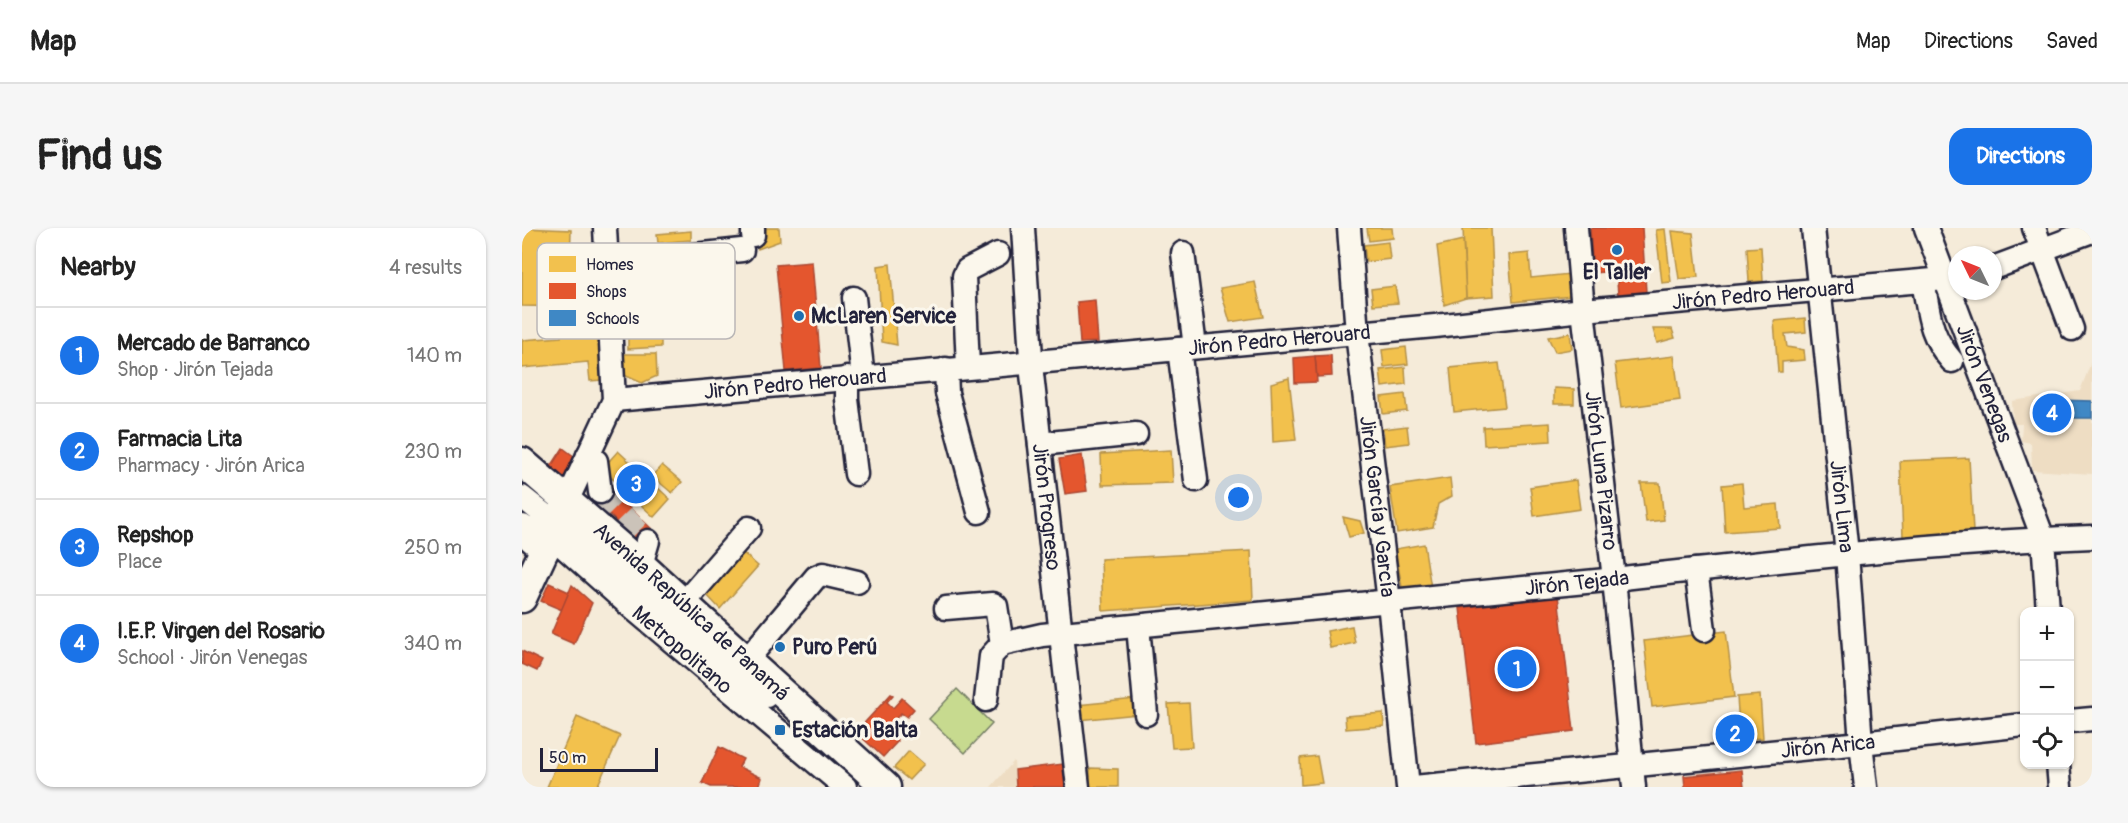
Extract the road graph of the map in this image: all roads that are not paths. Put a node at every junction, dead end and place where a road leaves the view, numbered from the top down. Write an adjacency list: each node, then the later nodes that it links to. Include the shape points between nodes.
1 (605, 228): 10 (street)
2 (1023, 228): 25 (street, Jirón Progreso)
3 (1349, 228): 21 (street, Jirón García y García)
4 (1576, 228): 19 (street, Jirón Luna Pizarro)
5 (1813, 228): 17 (street, Jirón Lima)
6 (1926, 228): 16 (street, Jirón Venegas)
7 (2092, 231): 8 (street)
8 (2042, 235): 12 (street); 15 (street); 20 (street)
9 (750, 238): 11 (street)
10 (606, 243)
11 (722, 243)
12 (2002, 250)
13 (1183, 253): 23 (street)
14 (998, 254): 26 (street, via 967,270 964,276)
15 (2002, 262)
16 (1945, 277): 17 (street, Jirón Pedro Herouard); 24 (street, via 1933,332); 40 (street, Jirón Venegas)
17 (1819, 290): 19 (street, Jirón Pedro Herouard); 41 (street, Jirón Lima)
18 (854, 298): 27 (street)
19 (1583, 310): 21 (street, Jirón Pedro Herouard); 43 (street, Jirón Luna Pizarro)
20 (2072, 329)
21 (1357, 333): 23 (street, Jirón Pedro Herouard); 46 (street, Jirón García y García)
22 (611, 339): 28 (street)
23 (1187, 348): 25 (street, Jirón Pedro Herouard); 33 (street)
24 (1952, 361)
25 (1031, 362): 26 (street, Jirón Pedro Herouard); 30 (street, Jirón Progreso)
26 (957, 368): 27 (street, Jirón Pedro Herouard); 36 (street, via 948,393)
27 (855, 378): 28 (street, Jirón Pedro Herouard); 32 (street, via 847,399)
28 (614, 400): 37 (street, via 588,455)
29 (1136, 435): 30 (street)
30 (1040, 444): 52 (street, Jirón Progreso)
31 (522, 462): 37 (main road, Avenida República de Panamá)
32 (856, 474)
33 (1196, 480)
34 (522, 481): 37 (main road, Avenida República de Panamá)
35 (522, 497): 37 (street, Metropolitano)
36 (979, 512)
37 (545, 522): 45 (main road); 47 (main road, Avenida República de Panamá, via 644,553); 63 (street, Avenida República de Panamá); 64 (street, Metropolitano, via 629,605); 65 (street, Metropolitano, via 576,532)
38 (749, 528): 47 (street)
39 (2092, 537): 40 (street, Jirón Tejada)
40 (2043, 538): 41 (street, Jirón Tejada); 48 (street, Jirón Venegas)
41 (1847, 554): 42 (street, Jirón Tejada); 60 (street, Jirón Lima)
42 (1696, 570): 43 (street, Jirón Tejada); 51 (street)
43 (1614, 579): 46 (street, Jirón Tejada); 62 (street, Jirón Luna Pizarro)
44 (857, 582): 54 (street, via 823,574 816,577)
45 (522, 598)
46 (1389, 602): 50 (street, Jirón Tejada); 68 (street, Jirón García y García)
47 (683, 604): 54 (main road, Avenida República de Panamá)
48 (2048, 607)
49 (946, 608): 53 (street, via 993,604)
50 (1138, 626): 52 (street, Jirón Tejada); 56 (street)
51 (1704, 630)
52 (1062, 633): 53 (street, Jirón Tejada); 67 (street, Jirón Progreso)
53 (1002, 644): 55 (street, via 992,656)
54 (746, 661): 66 (main road, Avenida República de Panamá)
55 (986, 700)
56 (1146, 714)
57 (2092, 719): 58 (street)
58 (2074, 721)
59 (2020, 726): 60 (street, Jirón Arica)
60 (1861, 743): 62 (street, Jirón Arica); 70 (street, Jirón Lima)
61 (2058, 769): 71 (street)
62 (1632, 777): 69 (street, Jirón Arica)
63 (819, 786)
64 (844, 787)
65 (876, 787)
66 (886, 787)
67 (1078, 787)
68 (1408, 787)
69 (1414, 787)
70 (1866, 787)
71 (2060, 787)

